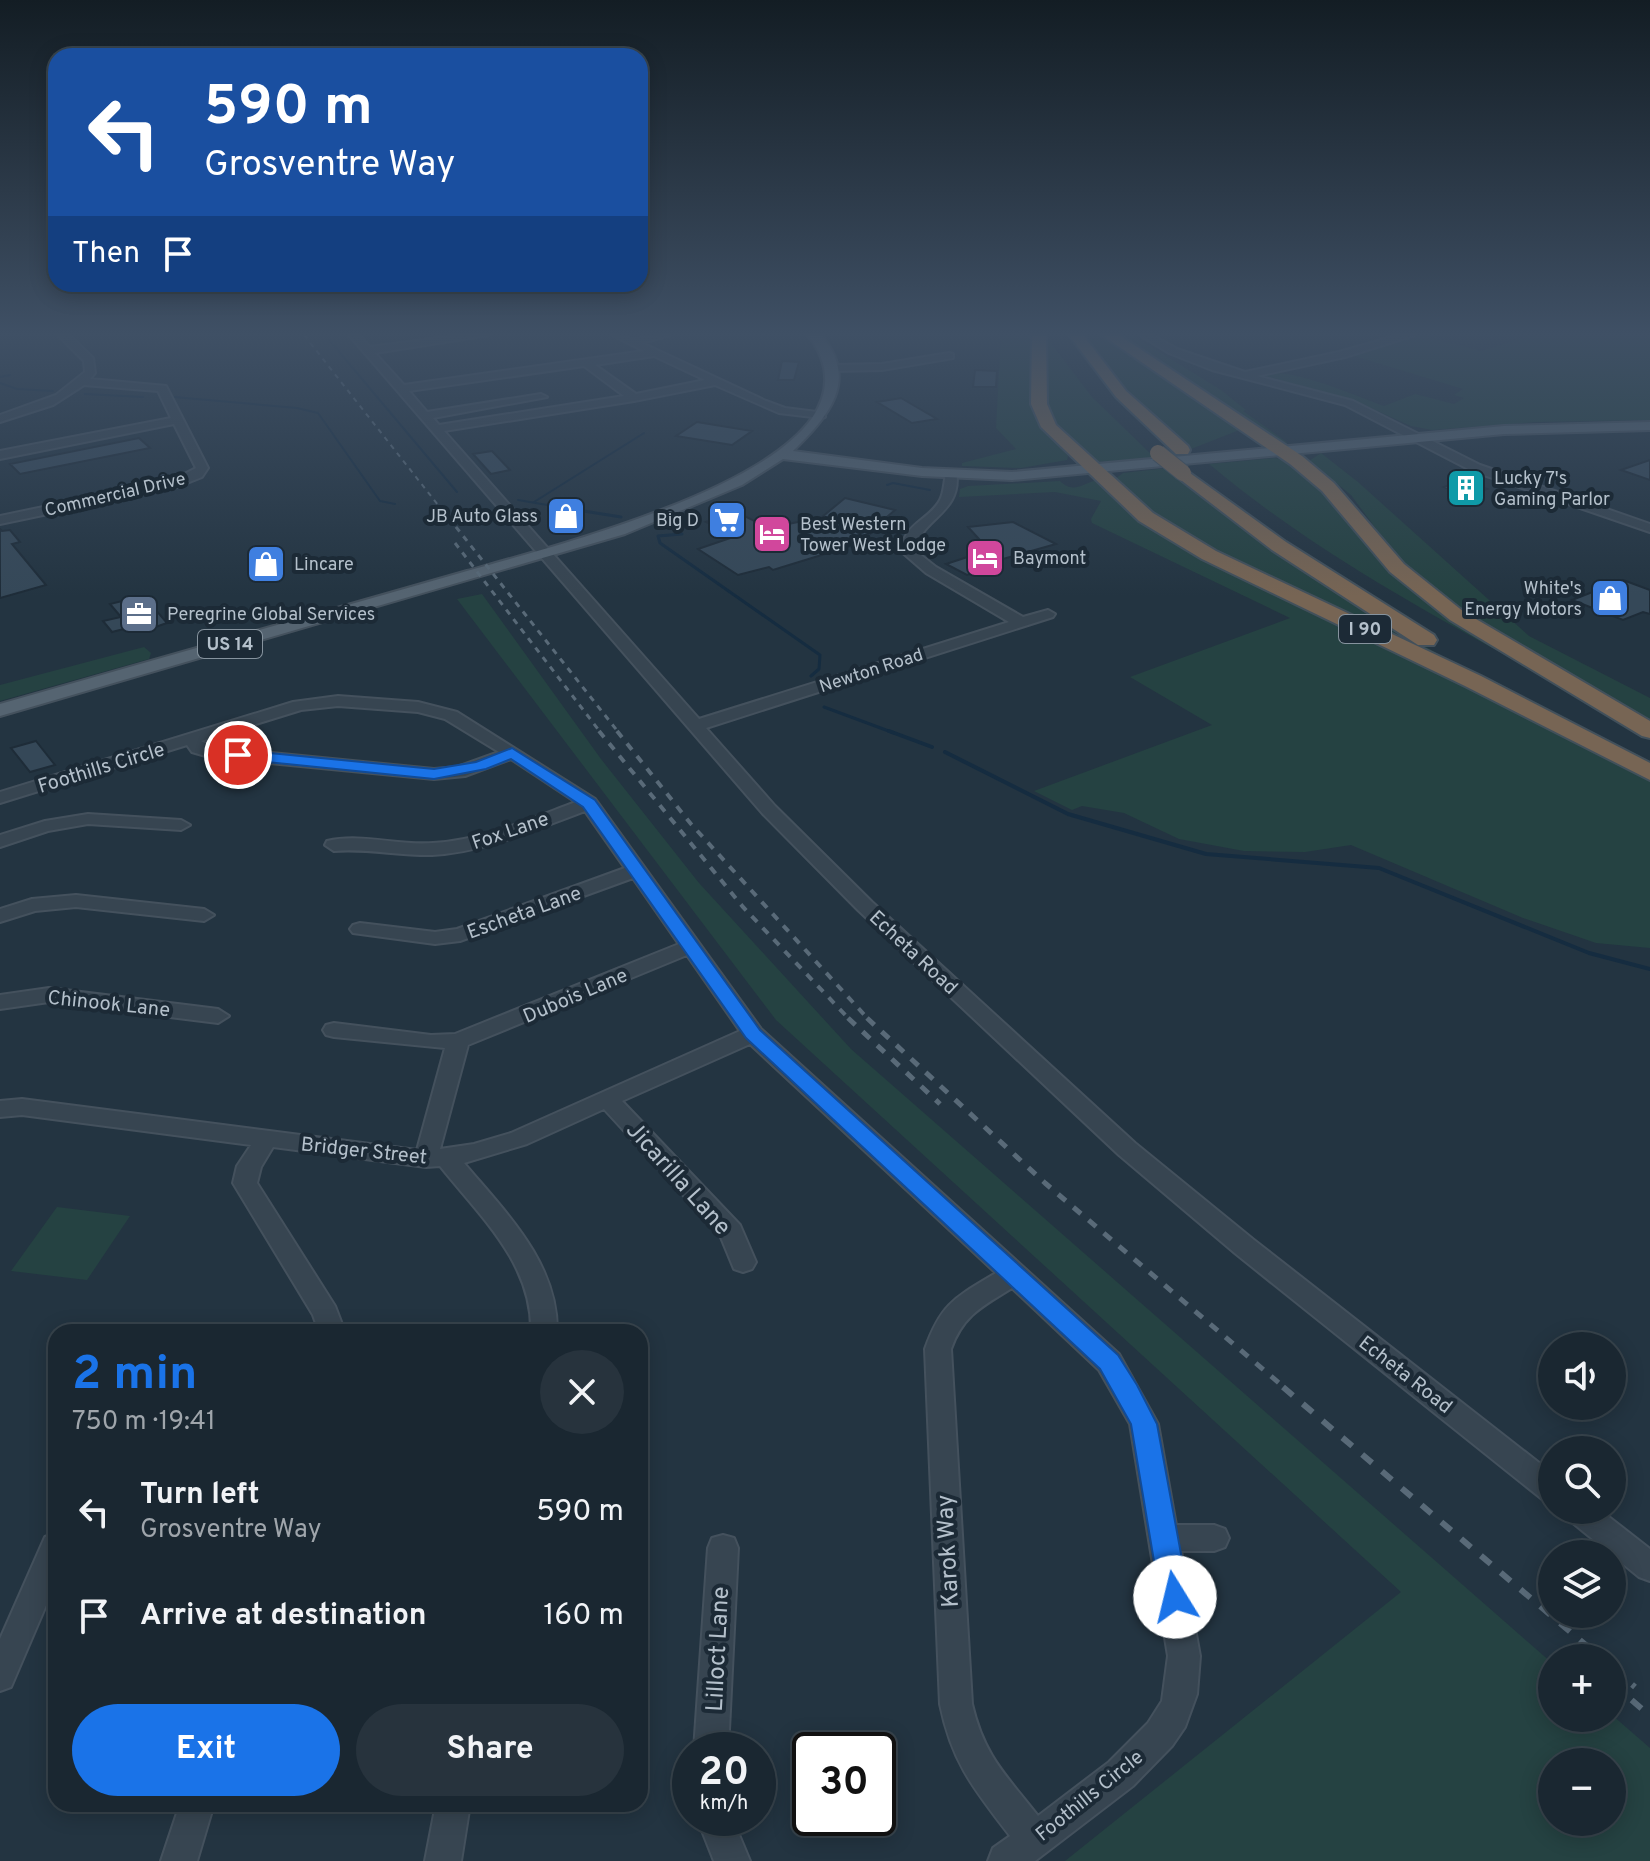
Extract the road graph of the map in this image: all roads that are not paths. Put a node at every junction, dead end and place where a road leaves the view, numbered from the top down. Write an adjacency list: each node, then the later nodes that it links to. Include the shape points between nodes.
1 (817, 421): 17 (main road, via 814,447 820,452)
2 (169, 422): 15 (street)
3 (179, 422): 19 (street, Commercial Drive, via 202,468 189,479)
4 (431, 422): 21 (street, Echeta Road)
5 (816, 422): 14 (main road)
6 (1047, 422): 16 (highway, I 90)
7 (1127, 422): 30 (highway, I 90, bridge, via 1183,473 1279,546 1391,620)
8 (1151, 422): 28 (highway, I 90, via 1280,527 1439,629)
9 (1239, 422): 13 (highway)
10 (1387, 422): 12 (street)
11 (1650, 426): 12 (main road)
12 (1418, 437): 13 (main road); 20 (street, via 1476,468)
13 (1283, 451): 16 (main road); 26 (highway, via 1328,487 1427,595)
14 (779, 454): 17 (main road); 21 (main road, US 14, via 679,509)
15 (0, 455)
16 (1092, 469): 18 (main road, via 1012,476); 30 (highway, I 90, via 1146,517 1209,555)
17 (922, 472): 18 (main road)
18 (952, 474): 23 (street, via 946,503 914,533 910,553)
19 (0, 520)
20 (1650, 528)
21 (543, 555): 24 (main road, US 14); 25 (street, Echeta Road)
22 (1048, 614): 23 (street, Newton Road)
23 (1020, 622): 25 (street, Newton Road)
24 (0, 710)
25 (694, 726): 54 (street, Echeta Road, via 808,851 1127,1149)
26 (1650, 731)
27 (190, 739): 29 (street, via 209,752 434,774 480,766); 29 (street, Foothills Circle, via 299,705 338,701 451,715); 31 (street, Foothills Circle)
28 (1650, 742)
29 (512, 753): 32 (street, Foothills Circle)
30 (1650, 770)
31 (0, 798)
32 (589, 803): 35 (street, Fox Lane, via 464,846); 36 (street, Foothills Circle)
33 (181, 825): 34 (street, via 88,819)
34 (0, 841)
35 (334, 845)
36 (637, 870): 39 (street, Escheta Lane, via 460,935 435,938); 40 (street, Foothills Circle)
37 (204, 915): 38 (street, via 55,901)
38 (0, 916)
39 (360, 929)
40 (691, 946): 44 (street, Foothills Circle); 45 (street, Dubois Lane)
41 (0, 1002): 42 (street, Chinook Lane, via 49,995)
42 (218, 1016)
43 (334, 1030): 45 (street, Dubois Lane)
44 (753, 1034): 46 (street, Bridger Street); 51 (street, Foothills Circle)
45 (458, 1041): 49 (street)
46 (607, 1099): 49 (street, Bridger Street, via 485,1152); 50 (street, Jicarilla Lane, via 731,1231)
47 (0, 1109): 48 (street, Bridger Street, via 22,1107)
48 (267, 1139): 49 (street, Bridger Street); 52 (street, via 249,1166 245,1183)
49 (436, 1158): 53 (street, via 532,1266 543,1293)
50 (743, 1262)
51 (1014, 1274): 56 (street, Foothills Circle, via 1109,1362 1128,1392 1144,1424); 66 (street, Karok Way, via 966,1304 947,1323 938,1349 940,1419 956,1704 964,1740 982,1773)
52 (329, 1324)
53 (544, 1324)
54 (1538, 1479)
55 (1596, 1524): 60 (street)
56 (1165, 1538): 57 (street); 66 (street, Foothills Circle, via 1184,1656 1182,1688 1172,1716 1141,1757)
57 (1214, 1538)
58 (723, 1548): 62 (street, Lilloct Lane)
59 (48, 1565): 61 (street)
60 (1650, 1567)
61 (0, 1676)
62 (712, 1732)
63 (194, 1812): 67 (street)
64 (452, 1812): 68 (street)
65 (722, 1836): 69 (street)
66 (1035, 1839): 70 (street, Foothills Circle)
67 (179, 1861)
68 (443, 1861)
69 (732, 1861)
70 (1006, 1861)

